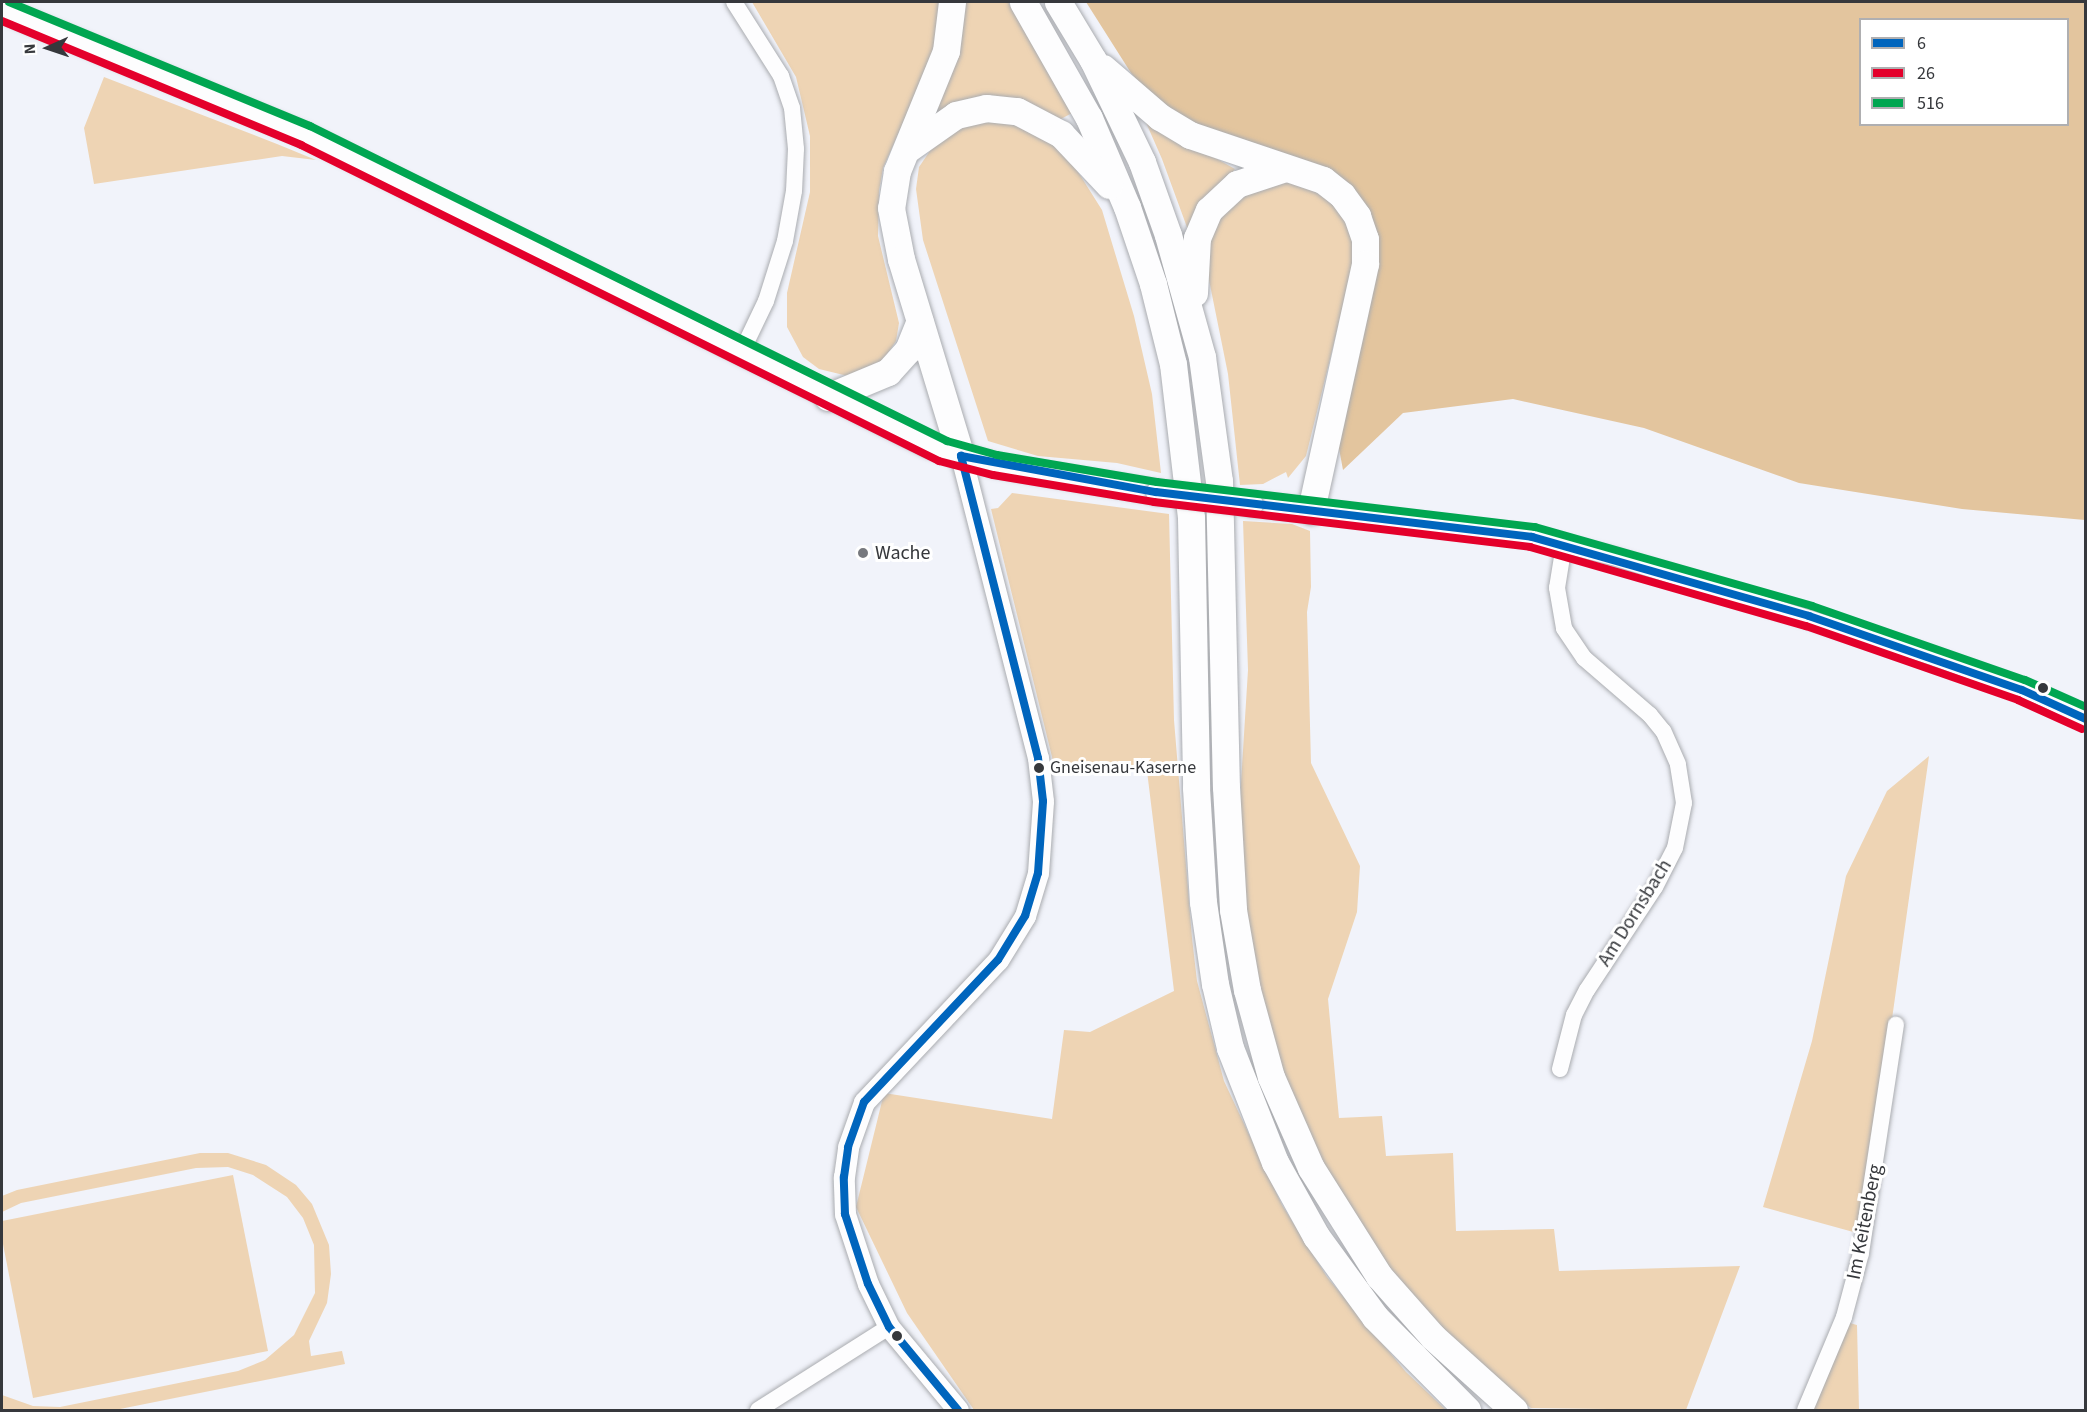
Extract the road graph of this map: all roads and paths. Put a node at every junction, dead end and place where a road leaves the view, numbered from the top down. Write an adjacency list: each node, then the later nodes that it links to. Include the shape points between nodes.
1 (734, 2): 12 (street, via 781,76 792,108 796,149 794,191 785,241 766,301)
2 (952, 2): 7 (highway, via 946,51)
3 (1023, 2): 9 (highway, via 1089,118)
4 (1058, 2): 6 (highway)
5 (2, 10): 12 (street, via 305,135)
6 (1093, 60): 8 (highway, via 1160,117 1190,135); 11 (highway, via 1153,190)
7 (908, 148): 9 (highway, via 956,115 986,108 1017,111 1050,126 1074,145); 10 (highway, via 894,181 891,208 895,237)
8 (1286, 168): 11 (highway, via 1237,184 1218,199 1203,219 1196,249); 15 (highway, via 1313,174 1342,195 1362,227 1366,251)
9 (1127, 207): 23 (highway, via 1164,326 1185,441 1191,518 1199,853 1208,942 1230,1047 1270,1152 1322,1245 1382,1325)
10 (920, 321): 13 (highway, via 908,350 888,372); 14 (highway)
11 (1194, 322): 24 (highway, via 1219,481 1226,788 1233,910 1257,1034 1297,1140 1354,1241 1433,1338)
12 (742, 351): 13 (street)
13 (828, 397): 14 (street, via 913,439)
14 (961, 456): 15 (street, bridge, via 1156,492); 20 (street, via 1028,709 1043,801 1041,849 1034,895 1015,936 963,999 876,1087 856,1122 844,1177 845,1214 856,1255)
15 (1311, 510): 16 (street, via 1521,535)
16 (1564, 545): 17 (street, via 1719,587 1935,658 2041,698); 19 (street, Am Dornsbach, via 1557,588 1564,628 1584,658 1657,722 1675,755 1684,803 1675,848 1655,887 1587,990 1574,1015)
17 (2085, 720)
18 (1896, 1025): 25 (street, Im Keitenberg, via 1861,1253 1844,1317)
19 (1560, 1069)
20 (890, 1327): 21 (street); 22 (street)
21 (758, 1410)
22 (958, 1410)
23 (1467, 1410)
24 (1514, 1410)
25 (1805, 1410)

